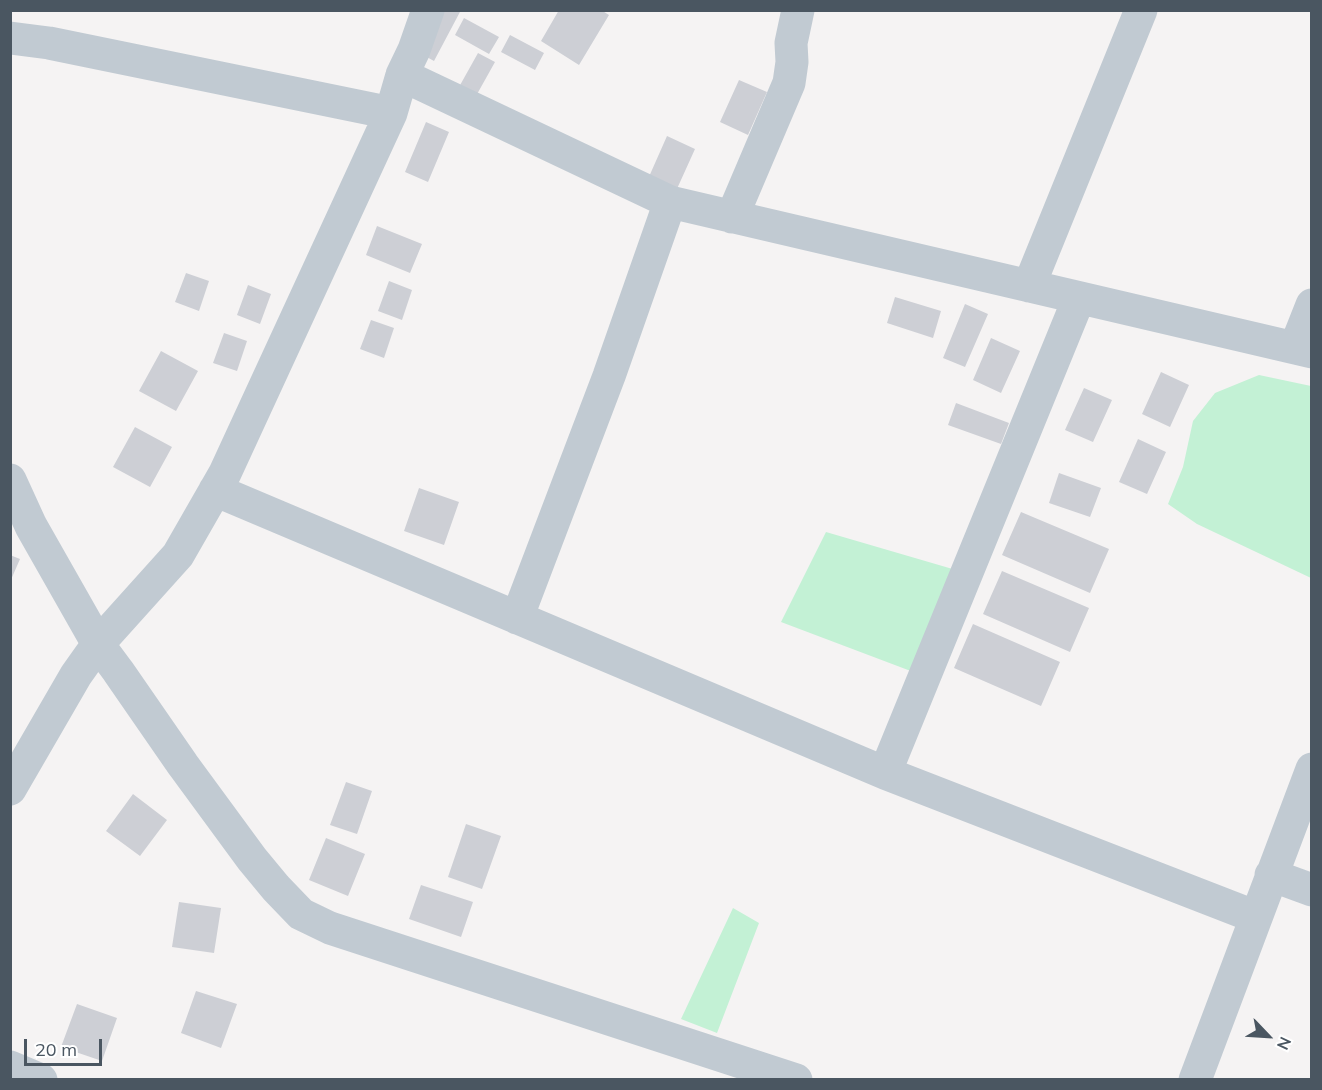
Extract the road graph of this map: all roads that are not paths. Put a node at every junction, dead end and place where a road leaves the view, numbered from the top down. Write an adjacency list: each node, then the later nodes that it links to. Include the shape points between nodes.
1 (428, 10): 5 (street)
2 (798, 10): 8 (street, via 789,82)
3 (1141, 10): 9 (street)
4 (10, 38): 6 (street)
5 (402, 75): 6 (street); 7 (street)
6 (391, 114): 14 (street)
7 (670, 202): 8 (street); 15 (street)
8 (732, 217): 9 (street)
9 (1029, 286): 10 (street)
10 (1079, 298): 12 (street); 18 (street)
11 (1311, 305): 12 (street)
12 (1303, 350)
13 (10, 480): 16 (street, via 31,526)
14 (215, 490): 15 (street); 16 (street, via 178,555)
15 (517, 618): 18 (street)
16 (98, 645): 19 (street, via 76,675); 25 (street, via 252,859 301,914 330,928)
17 (1311, 769): 20 (street)
18 (885, 773): 22 (street)
19 (10, 789)
20 (1271, 875): 21 (street); 22 (street)
21 (1311, 890)
22 (1256, 917): 26 (street)
23 (10, 1067): 24 (street)
24 (41, 1080)
25 (796, 1080)
26 (1195, 1080)

